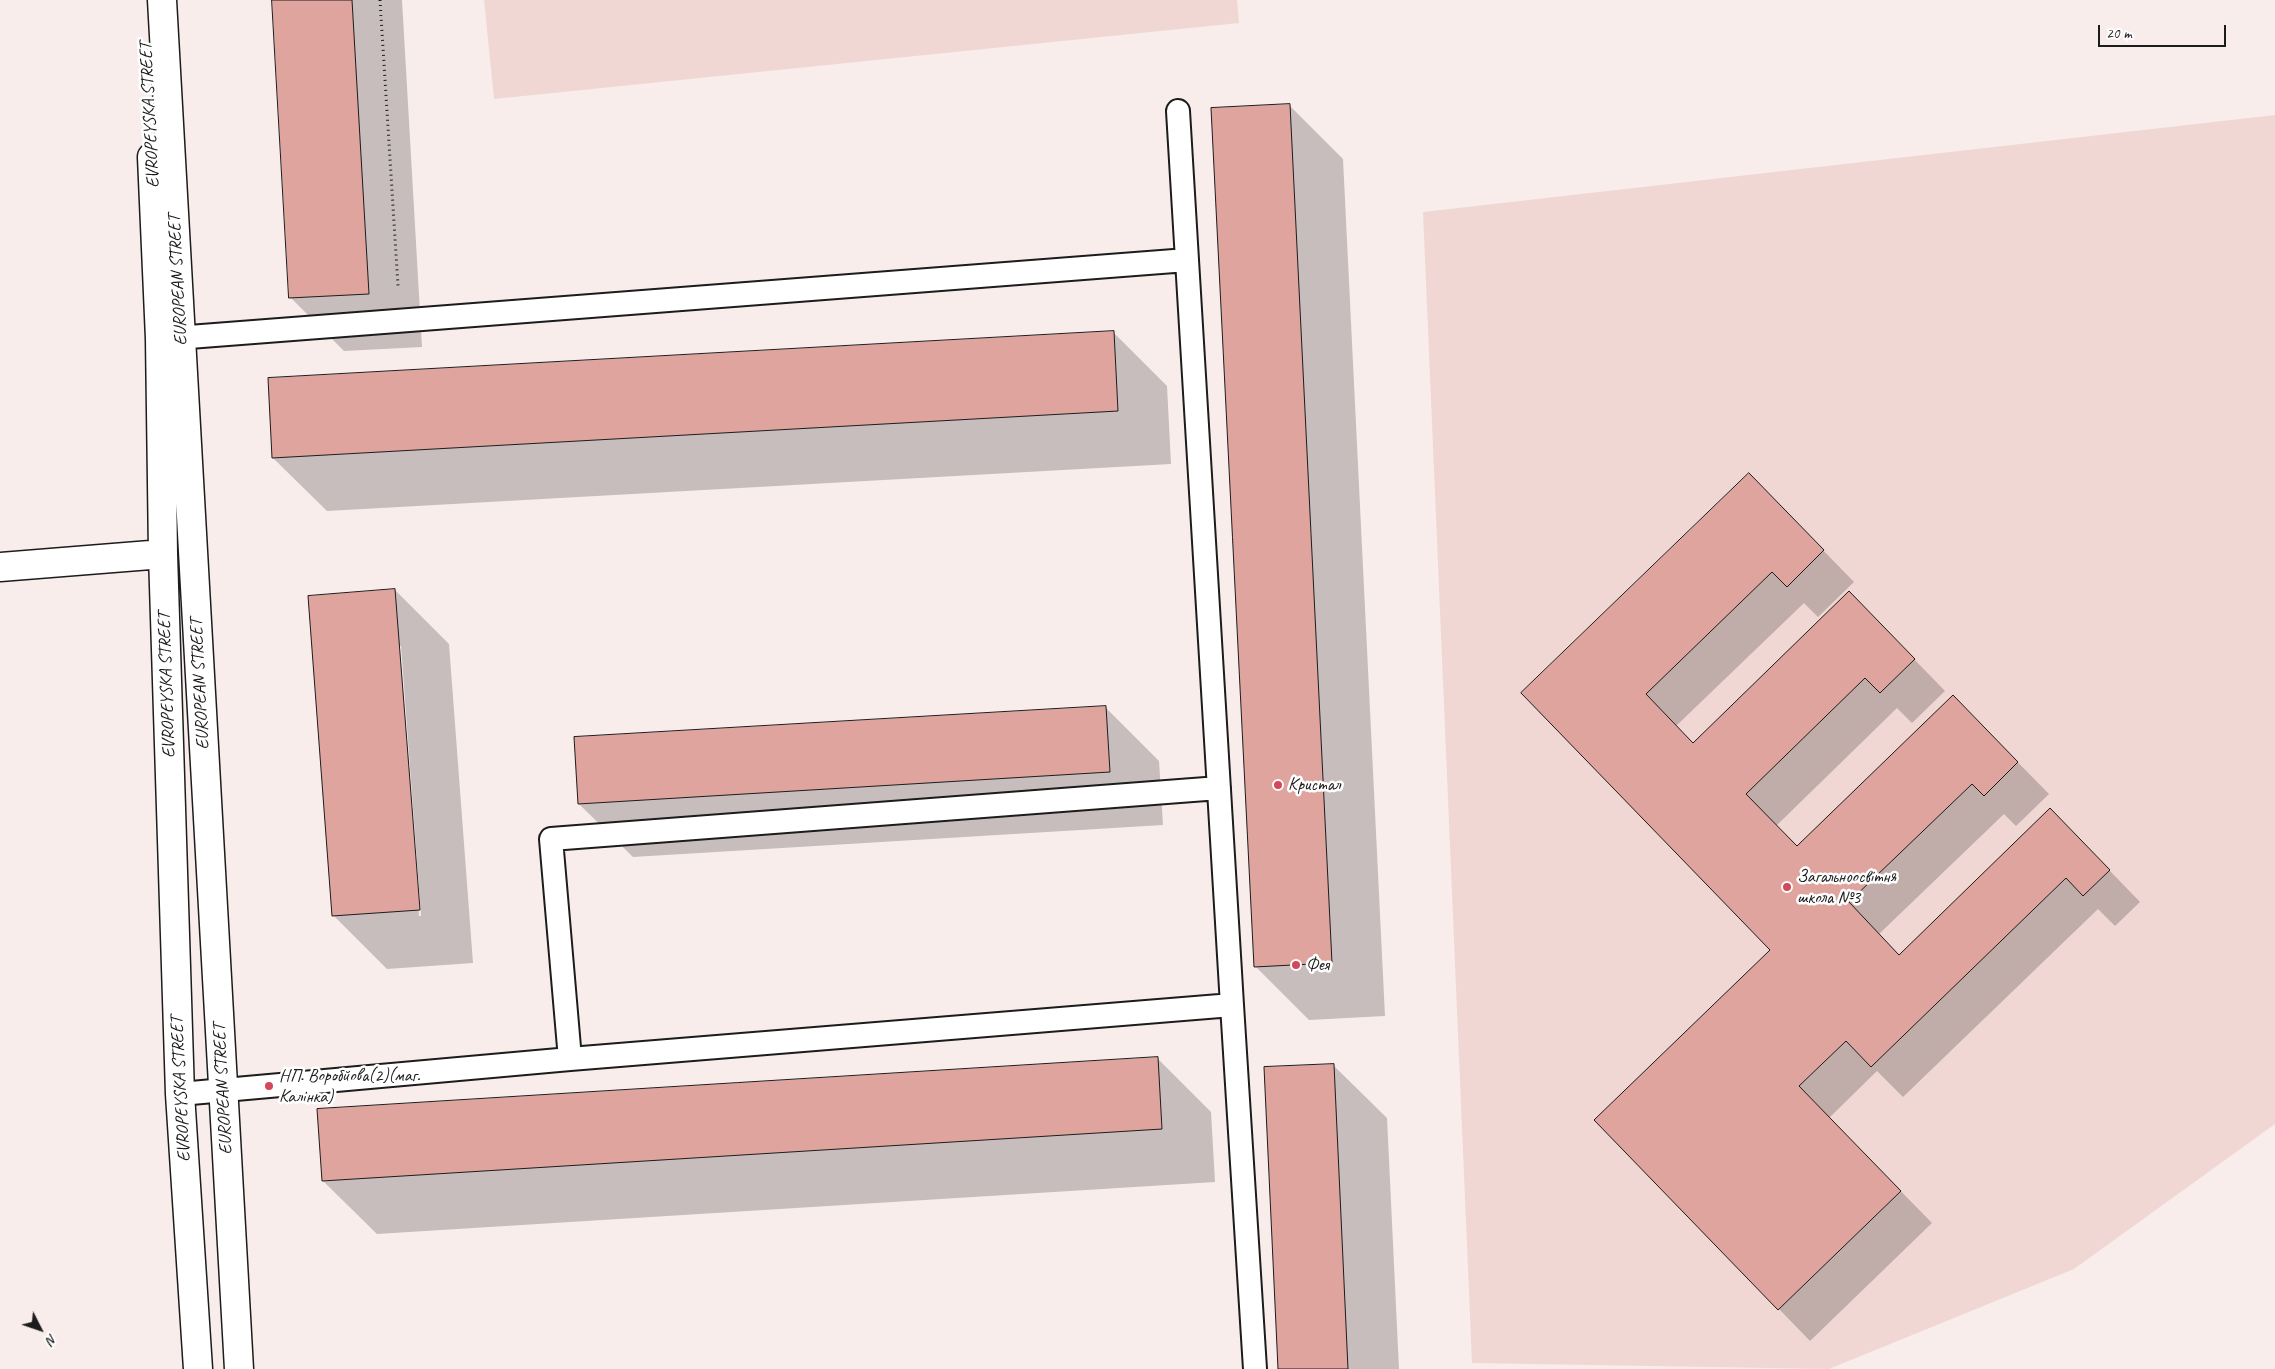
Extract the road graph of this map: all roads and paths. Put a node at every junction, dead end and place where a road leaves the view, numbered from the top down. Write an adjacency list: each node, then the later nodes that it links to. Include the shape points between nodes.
1 (144, 0): 7 (street, EVROPEYSKA STREET)
2 (162, 0): 15 (street, EUROPEAN STREET)
3 (380, 0): 6 (path)
4 (1178, 111): 5 (lane)
5 (1187, 260): 6 (lane); 10 (lane)
6 (400, 321): 7 (lane)
7 (160, 339): 8 (street, EVROPEYSKA STREET)
8 (163, 554): 9 (street); 13 (street, EVROPEYSKA STREET)
9 (0, 567)
10 (1219, 788): 11 (lane); 12 (lane, via 551,839)
11 (1232, 1005): 12 (lane); 16 (lane)
12 (570, 1059): 13 (lane)
13 (180, 1094): 14 (street, EVROPEYSKA STREET)
14 (198, 1369)
15 (239, 1369)
16 (1256, 1369)

